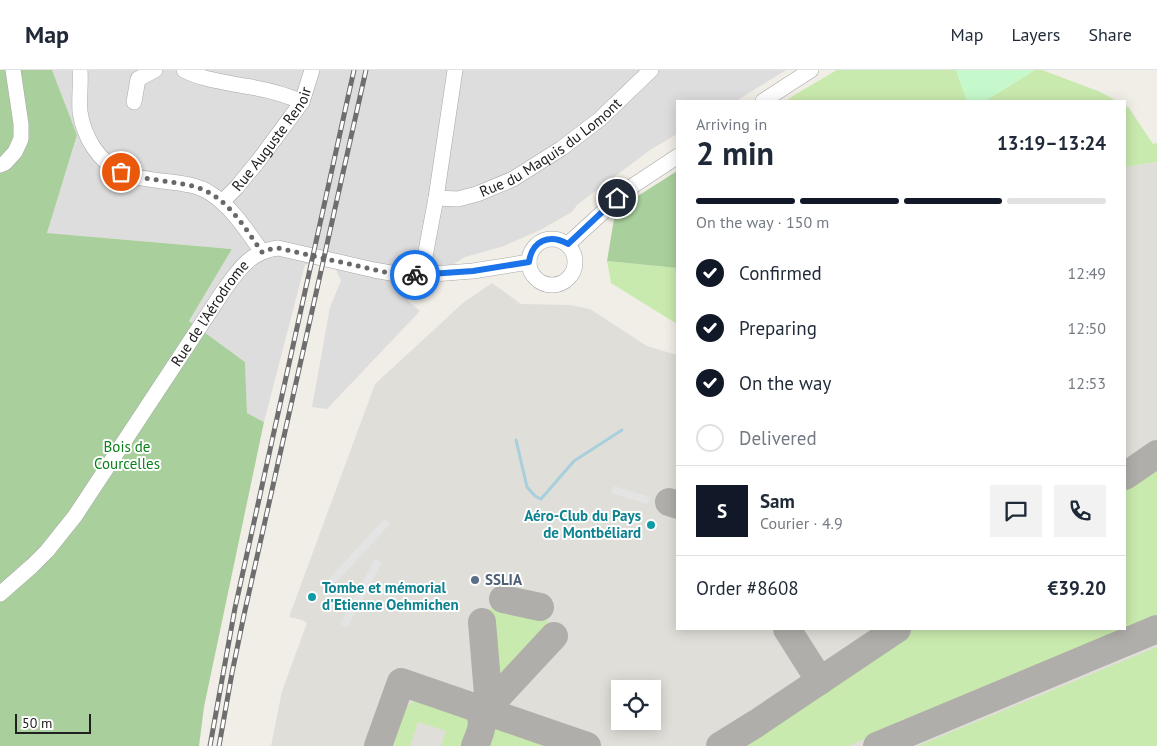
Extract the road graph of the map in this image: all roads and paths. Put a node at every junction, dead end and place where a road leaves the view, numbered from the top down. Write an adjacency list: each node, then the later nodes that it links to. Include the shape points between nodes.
1 (13, 70): 13 (street, via 21,139 15,152)
2 (80, 70): 15 (street, via 83,128 96,153 121,172 197,187)
3 (155, 70): 10 (street, via 138,79)
4 (184, 70): 11 (street, via 218,82 246,86)
5 (312, 70): 11 (street, Rue Auguste Renoir)
6 (454, 70): 14 (street)
7 (651, 70): 14 (street, Rue du Maquis du Lomont, via 600,119 513,179 477,194)
8 (811, 70): 9 (street)
9 (766, 100)
10 (134, 102)
11 (302, 102): 15 (street, Rue Auguste Renoir, via 259,160)
12 (676, 157): 16 (street, via 628,189)
13 (0, 165)
14 (436, 198): 19 (street)
15 (222, 202): 17 (street)
16 (568, 244): 18 (street, via 554,238 539,242); 18 (street, via 576,258 576,266 562,283 543,284 533,275)
17 (262, 252): 19 (street, Rue de l'Aérodrome, via 278,248 389,273); 20 (street, Rue de l'Aérodrome, via 245,264 224,290 66,527 47,551)
18 (529, 262): 19 (street, Rue de l'Aérodrome)
19 (420, 275)
20 (0, 594)

